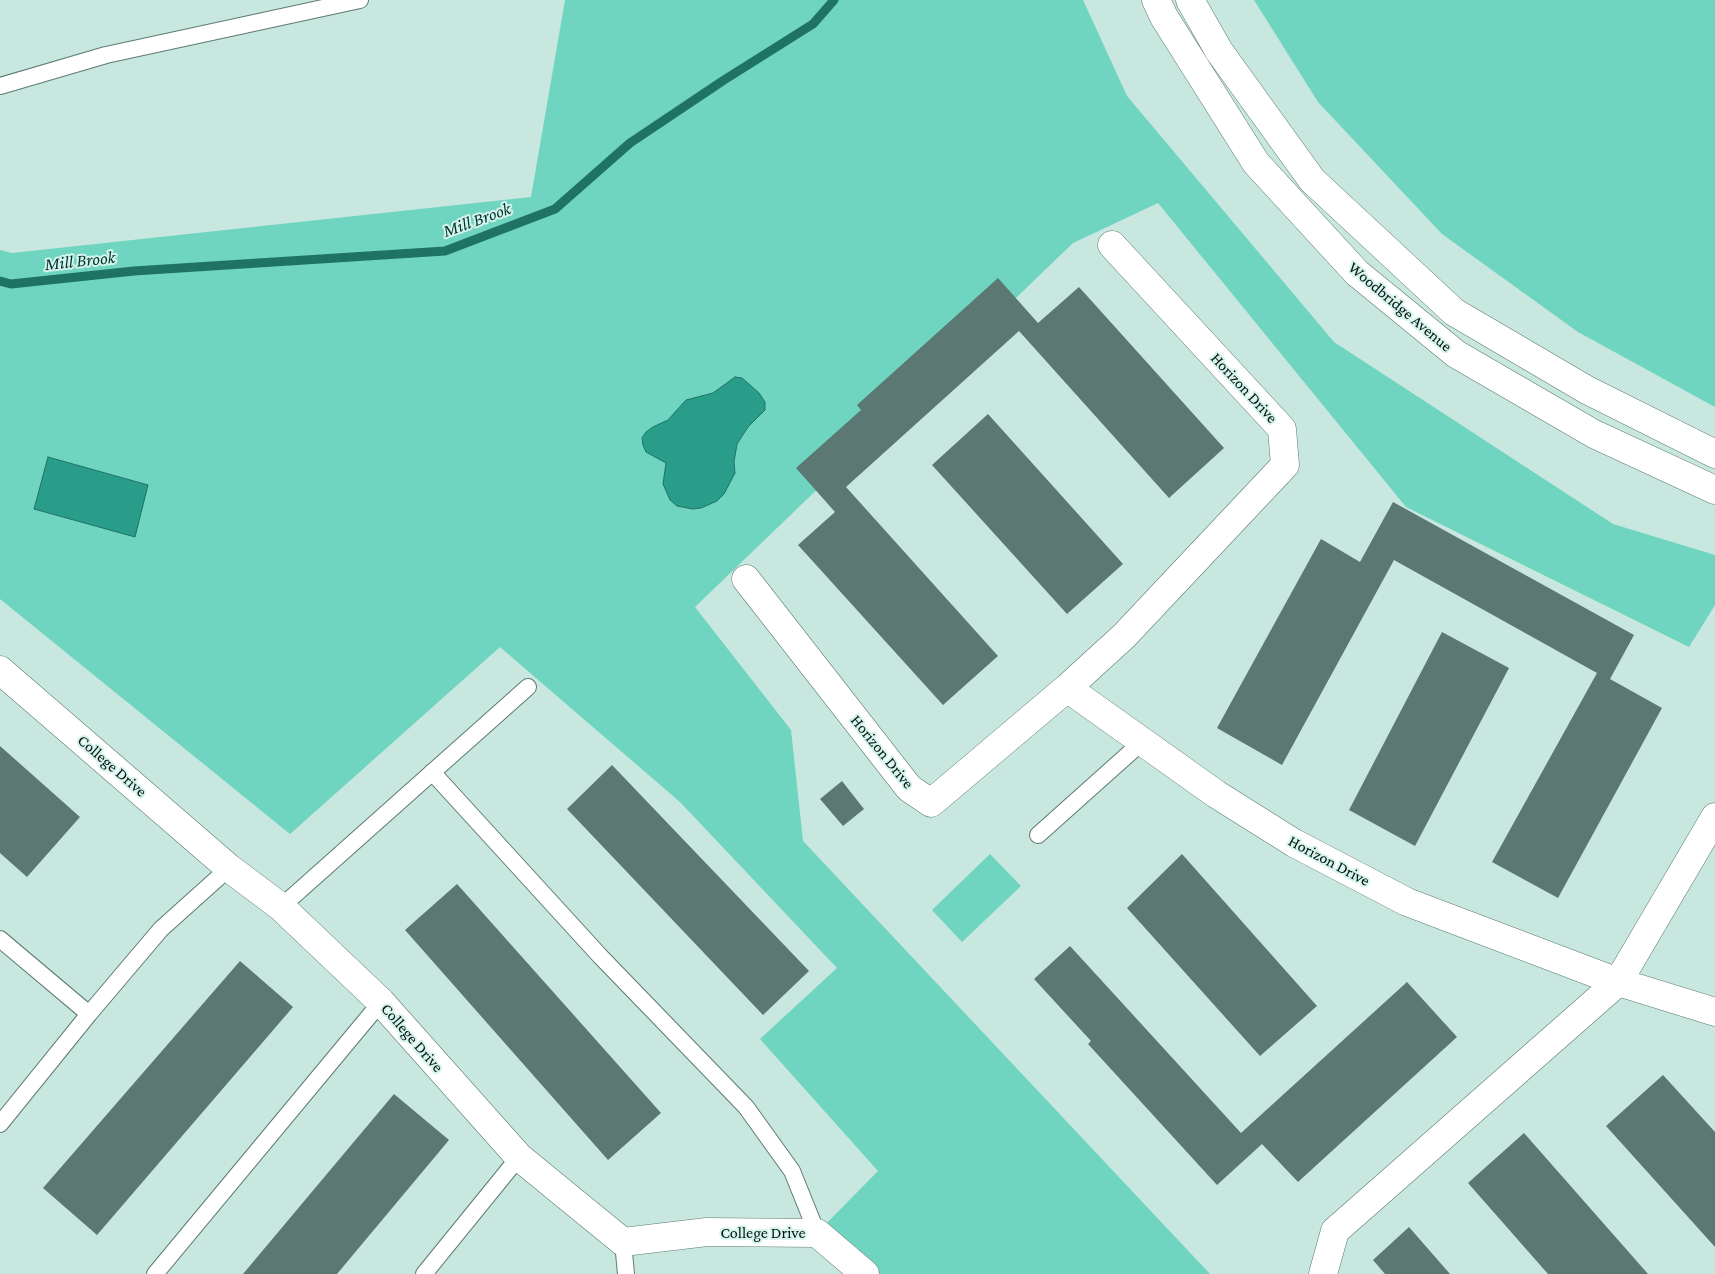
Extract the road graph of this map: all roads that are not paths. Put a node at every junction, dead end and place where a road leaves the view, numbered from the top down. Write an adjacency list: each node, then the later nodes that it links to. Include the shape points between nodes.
1 (360, 0): 4 (lane, via 106,55)
2 (1156, 0): 7 (street, Woodbridge Avenue, via 1256,163 1357,272 1456,354 1594,434)
3 (1190, 0): 6 (street, Woodbridge Avenue, via 1219,51 1312,180 1454,312 1587,390)
4 (0, 86)
5 (1112, 246): 11 (street, Horizon Drive, via 1282,430 1285,465 1124,636)
6 (1715, 454)
7 (1715, 490)
8 (746, 579): 11 (street, Horizon Drive, via 909,788 931,803)
9 (0, 670): 16 (street, College Drive)
10 (528, 687): 13 (lane)
11 (1067, 688): 12 (street, Horizon Drive)
12 (1142, 742): 15 (lane); 19 (street, Horizon Drive, via 1294,844 1408,902)
13 (432, 772): 17 (lane); 25 (lane, via 600,956 746,1107 792,1171)
14 (1715, 817): 19 (street)
15 (1038, 835)
16 (229, 868): 17 (street, College Drive); 22 (lane, via 161,929)
17 (281, 907): 20 (street, College Drive)
18 (0, 938): 22 (lane)
19 (1618, 982): 21 (street, Horizon Drive); 31 (street, via 1335,1231)
20 (381, 1002): 24 (street, College Drive); 27 (lane)
21 (1715, 1012)
22 (89, 1014): 23 (lane)
23 (0, 1124)
24 (519, 1157): 26 (street, College Drive); 28 (lane)
25 (817, 1233): 26 (street, College Drive, via 707,1232); 30 (street, College Drive)
26 (624, 1242): 29 (lane)
27 (155, 1274)
28 (424, 1274)
29 (626, 1274)
30 (865, 1274)
31 (1323, 1274)

